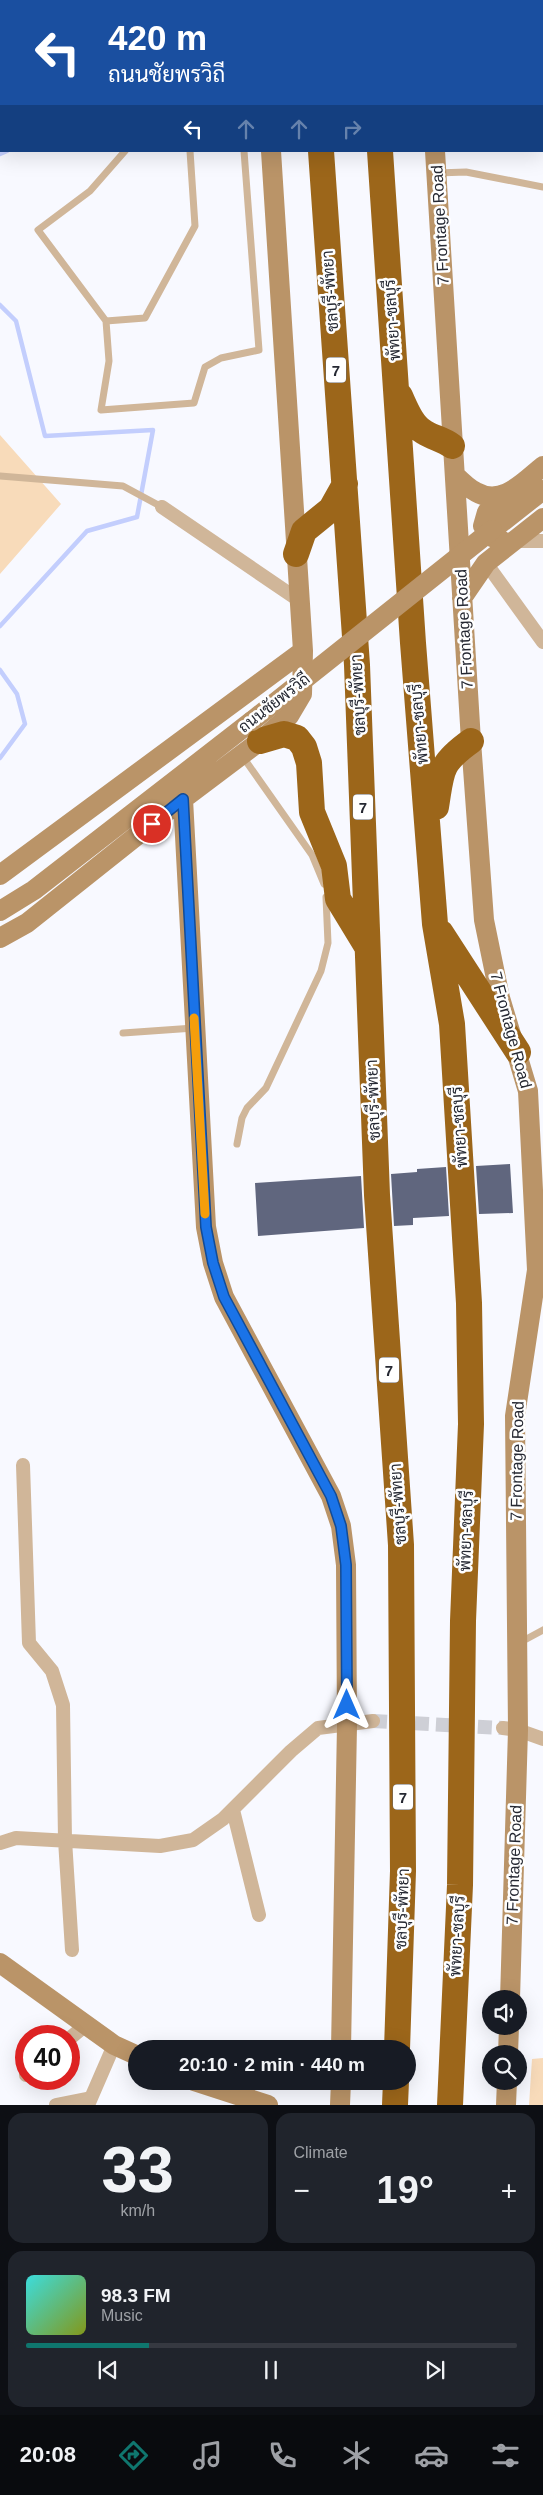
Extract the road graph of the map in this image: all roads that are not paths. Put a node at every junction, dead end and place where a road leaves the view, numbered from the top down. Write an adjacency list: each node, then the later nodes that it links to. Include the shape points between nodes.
1 (124, 152): 10 (lane, via 90,191 38,230)
2 (190, 152): 10 (lane, via 196,226 145,318)
3 (244, 152): 10 (lane, via 259,350 221,358 204,367 194,403 101,410 109,360)
4 (271, 152): 23 (street)
5 (321, 152): 16 (highway, ชลบุรี-พัทยา / 7)
6 (380, 152): 11 (highway, พัทยา-ชลบุรี)
7 (435, 152): 8 (street, 7 Frontage Road)
8 (437, 174): 9 (lane, via 466,172); 12 (street, 7 Frontage Road)
9 (543, 187)
10 (106, 321)
11 (397, 389): 12 (highway, via 410,418 424,432); 32 (highway, พัทยา-ชลบุรี, via 412,643)
12 (452, 446): 14 (street, 7 Frontage Road)
13 (543, 466): 18 (street)
14 (454, 475): 18 (street, via 483,495 490,497); 25 (street, 7 Frontage Road)
15 (0, 476): 19 (lane, via 123,486)
16 (345, 484): 23 (highway, via 331,509 304,531); 37 (highway, ชลบุรี-พัทยา / 7, via 357,665)
17 (543, 490): 29 (street, ถนนชัยพรวิถี, bridge, via 492,530)
18 (510, 493): 21 (street, via 487,512 483,526 492,537)
19 (162, 507): 26 (street)
20 (543, 518): 21 (street)
21 (512, 541): 22 (street); 24 (street)
22 (543, 541)
23 (296, 554): 26 (street)
24 (486, 563): 25 (street); 27 (street)
25 (462, 598): 30 (street, 7 Frontage Road)
26 (300, 601): 28 (street)
27 (543, 642)
28 (303, 651): 29 (street, ถนนชัยพรวิถี, via 302,694 289,716); 33 (street, ถนนชัยพรวิถี)
29 (251, 739): 31 (street, ถนนชัยพรวิถี); 34 (street, ถนนชัยพรวิถี); 37 (highway, via 284,734 297,738 304,747 309,763 312,812 334,866 338,899); 41 (lane, via 294,827 318,866 326,890 328,943 321,972 266,1088 245,1113)
30 (471, 741): 32 (highway, via 451,755 442,770); 40 (street, 7 Frontage Road, via 484,920 500,998)
31 (183, 799): 36 (street, ถนนชัยพรวิถี, via 27,923); 38 (street)
32 (429, 846): 35 (highway, พัทยา-ชลบุรี)
33 (0, 875)
34 (0, 911)
35 (435, 924): 40 (highway); 70 (highway, พัทยา-ชลบุรี, via 452,1024 469,1303 470,1424 462,1621 460,1885)
36 (0, 938)
37 (368, 948): 60 (highway, ชลบุรี-พัทยา / 7, via 377,1195 401,1544 403,1871)
38 (194, 1028): 39 (lane); 47 (street, via 206,1227 213,1263 224,1297 331,1496 341,1526 346,1565)
39 (123, 1033)
40 (518, 1052): 42 (street, 7 Frontage Road, via 528,1091)
41 (237, 1144)
42 (540, 1248): 45 (street, 7 Frontage Road, via 534,1309 515,1416)
43 (23, 1465): 51 (street, via 29,1643 52,1671 63,1705)
44 (543, 1630): 45 (lane)
45 (517, 1645): 48 (street, 7 Frontage Road)
46 (373, 1721): 47 (street)
47 (347, 1725): 50 (street, via 318,1728); 59 (street)
48 (511, 1729): 49 (street); 56 (street, 7 Frontage Road)
49 (543, 1739)
50 (234, 1810): 51 (street, via 193,1840 160,1846); 53 (street)
51 (65, 1840): 52 (street, via 16,1838); 54 (street)
52 (0, 1843)
53 (259, 1914)
54 (72, 1950)
55 (0, 1963): 57 (street)
56 (510, 1990)
57 (87, 2024): 58 (street); 61 (street)
58 (80, 2030)
59 (341, 2040)
60 (397, 2040)
61 (114, 2045): 62 (street); 66 (street)
62 (128, 2051)
63 (222, 2090): 68 (street)
64 (341, 2090): 69 (street)
65 (507, 2090): 71 (street)
66 (90, 2101): 67 (street)
67 (56, 2105)
68 (268, 2105)
69 (340, 2105)
70 (450, 2105)
71 (506, 2105)

